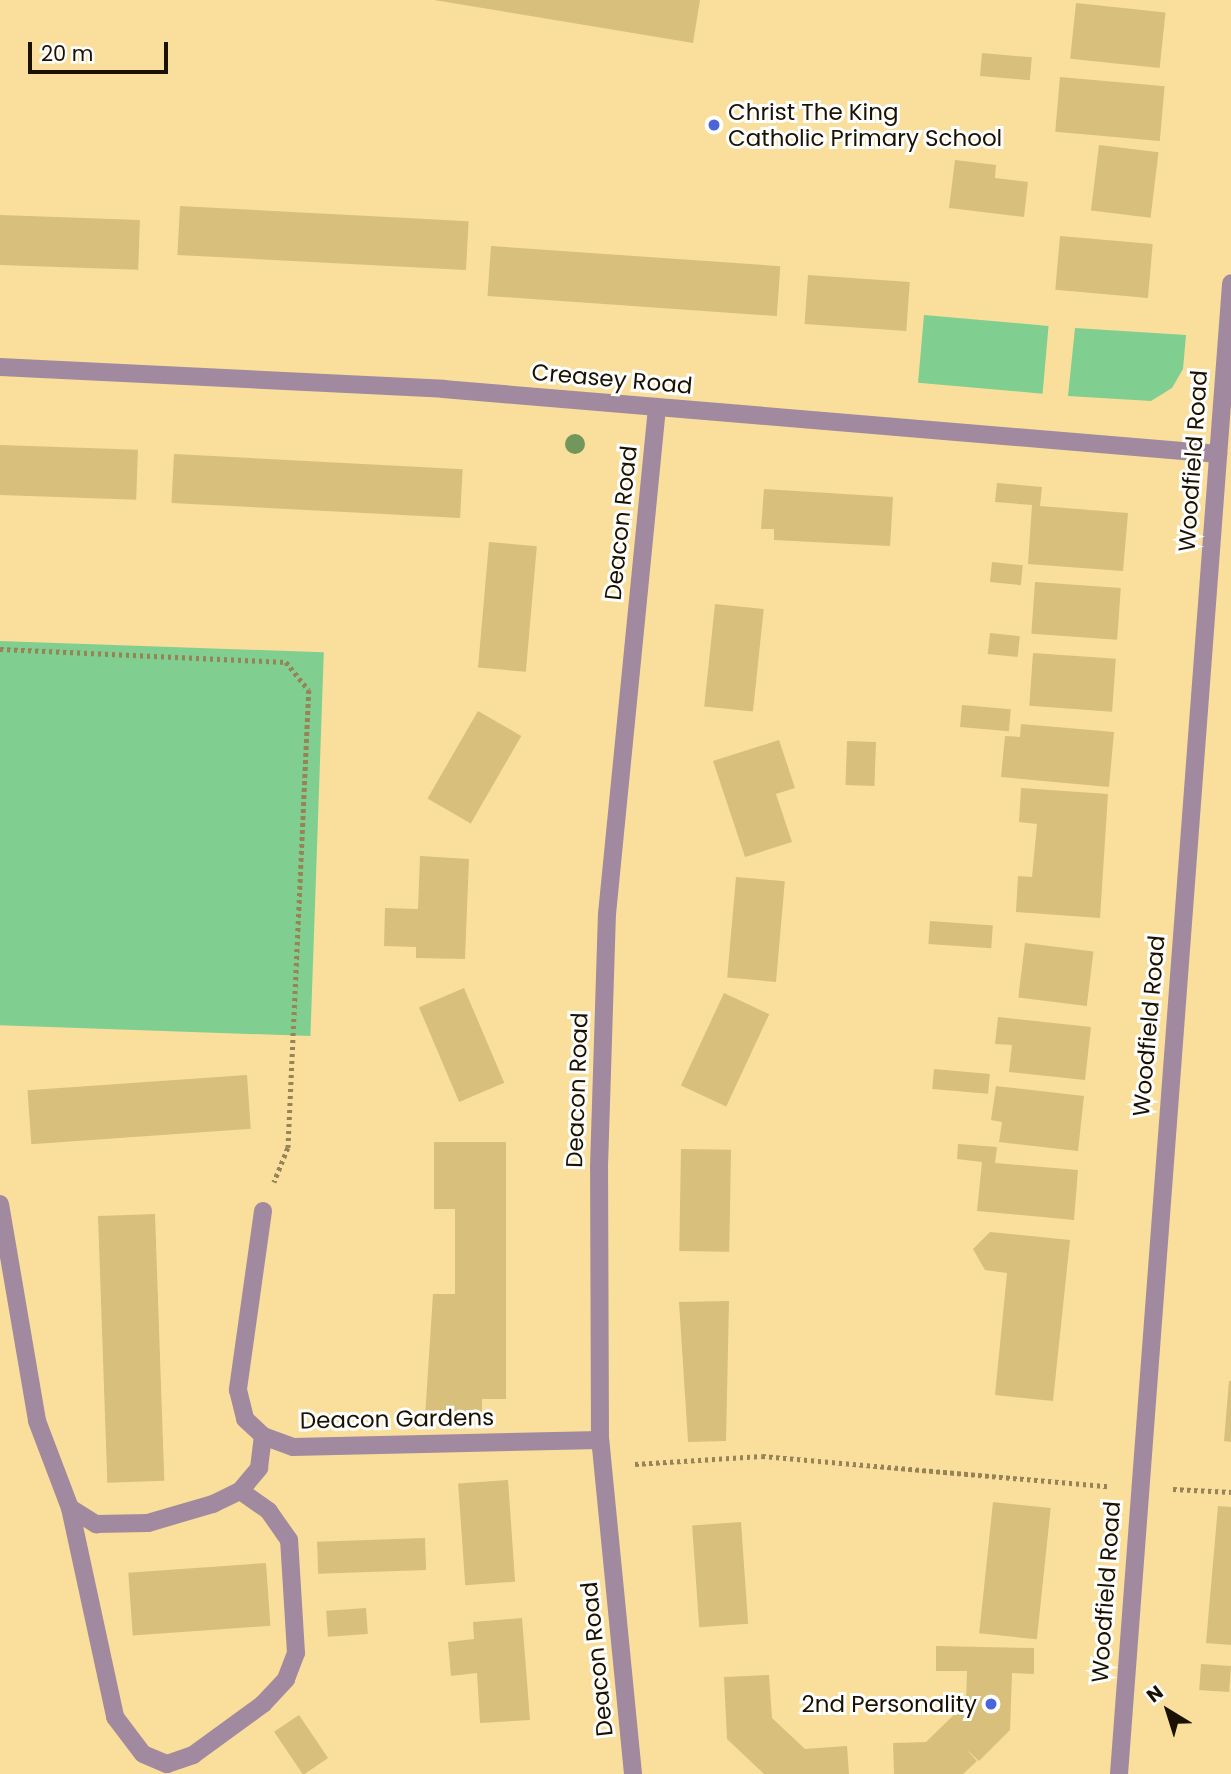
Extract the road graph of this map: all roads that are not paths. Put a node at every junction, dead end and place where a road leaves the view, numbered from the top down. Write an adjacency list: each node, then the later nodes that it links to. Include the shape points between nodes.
1 (1231, 283): 4 (street, Woodfield Road)
2 (0, 367): 3 (street, Creasey Road, via 430,388)
3 (657, 408): 4 (street, Creasey Road); 8 (street, Deacon Road, via 607,914 598,1167)
4 (1218, 454): 12 (street, Woodfield Road)
5 (0, 1204): 10 (street, via 37,1421)
6 (263, 1211): 7 (street, via 238,1390 245,1419)
7 (263, 1436): 8 (street, Deacon Gardens, via 293,1447); 9 (street, via 259,1468)
8 (600, 1440): 11 (street, Deacon Road)
9 (240, 1491): 10 (street, via 148,1523 96,1524); 10 (street, via 269,1511 289,1540 296,1653 286,1679 262,1704 193,1755 167,1764 142,1754 114,1717)
10 (70, 1508)
11 (633, 1774)
12 (1119, 1774)

